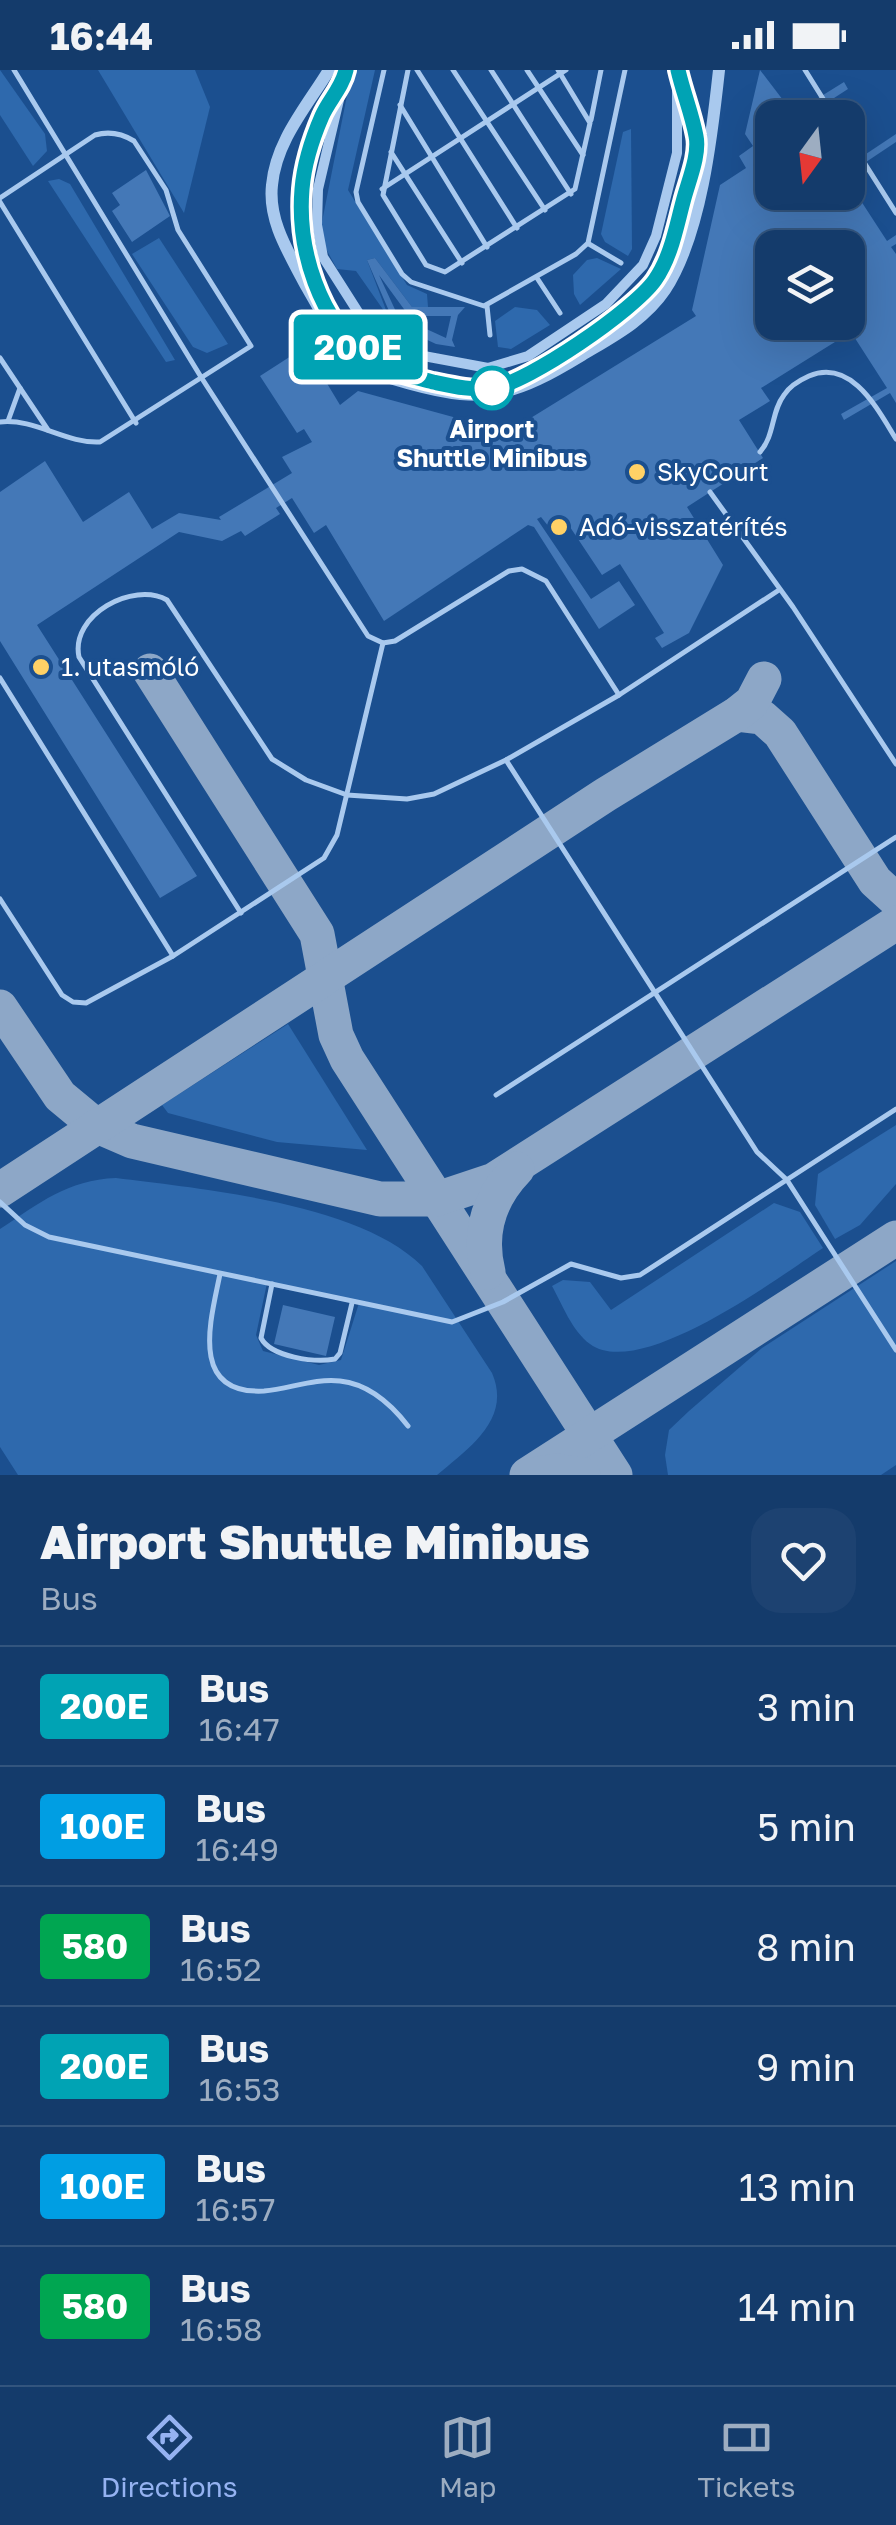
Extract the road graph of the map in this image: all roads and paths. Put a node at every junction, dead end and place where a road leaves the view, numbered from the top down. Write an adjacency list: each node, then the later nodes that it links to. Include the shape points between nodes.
1 (14, 70): 25 (lane)
2 (328, 70): 13 (street, via 275,168 273,212 289,254 331,330 367,368 470,397 538,382 628,328 658,300 688,237)
3 (346, 70): 16 (street)
4 (384, 70): 41 (lane, via 358,202 402,274)
5 (408, 70): 19 (lane)
6 (417, 70): 23 (lane)
7 (454, 70): 21 (lane)
8 (491, 70): 20 (lane)
9 (527, 70): 17 (lane)
10 (601, 70): 22 (lane)
11 (625, 70): 36 (lane)
12 (677, 70): 16 (street, via 677,153 648,257 606,304 528,356 488,368 414,354 382,340 323,257 318,189); 16 (street, via 697,138 662,269 643,294 593,332 490,388 448,386 368,358 337,322 310,273 302,189 322,117)
13 (719, 70)
14 (805, 70): 18 (lane)
15 (561, 71): 17 (lane); 22 (lane)
16 (343, 83)
17 (538, 88): 20 (lane); 26 (lane)
18 (824, 100)
19 (400, 104): 24 (lane); 27 (lane)
20 (513, 105): 21 (lane); 31 (lane)
21 (486, 122): 23 (lane); 33 (lane)
22 (590, 123): 26 (lane)
23 (459, 139): 27 (lane); 35 (lane)
24 (390, 151): 29 (lane); 30 (lane)
25 (66, 154): 32 (lane); 45 (lane); 45 (lane, via 104,132 126,136 166,190 178,230 251,346)
26 (583, 155): 31 (lane)
27 (432, 157): 29 (lane); 37 (lane)
28 (865, 163): 34 (lane)
29 (406, 174): 30 (lane); 38 (lane)
30 (382, 189): 38 (lane, via 426,264 445,272)
31 (571, 194): 33 (lane)
32 (0, 200): 48 (lane)
33 (545, 210): 35 (lane)
34 (896, 213)
35 (517, 228): 37 (lane)
36 (588, 243): 39 (lane); 40 (lane)
37 (487, 248): 38 (lane)
38 (462, 263)
39 (621, 263)
40 (536, 278): 41 (lane); 42 (lane)
41 (487, 306): 43 (lane)
42 (560, 313)
43 (490, 335)
44 (0, 358): 46 (lane)
45 (201, 377): 48 (lane); 54 (lane, via 353,616)
46 (20, 388): 47 (lane); 49 (lane)
47 (4, 422): 49 (lane)
48 (136, 422): 49 (lane, via 94,443)
49 (48, 432)
50 (896, 439): 51 (lane, via 857,384 818,374 782,396)
51 (760, 452)
52 (710, 492): 53 (lane)
53 (780, 590): 56 (lane); 58 (lane)
54 (382, 643): 56 (lane, via 522,569 546,581); 59 (lane)
55 (0, 678): 63 (lane)
56 (619, 696): 57 (lane)
57 (506, 760): 59 (lane, via 434,794); 64 (lane)
58 (896, 764)
59 (347, 795): 62 (lane, via 338,835 324,858); 62 (lane, via 272,760 167,600 150,592 127,595 86,623 78,640 82,664)
60 (896, 837): 64 (lane)
61 (0, 900): 63 (lane, via 73,1002 90,1002)
62 (241, 912): 63 (lane)
63 (173, 956)
64 (654, 994): 65 (lane); 67 (lane, via 757,1152)
65 (496, 1096)
66 (896, 1109): 67 (lane)
67 (787, 1180): 71 (lane, via 631,1278 571,1264 452,1322); 72 (lane)
68 (0, 1202): 69 (lane, via 24,1225 49,1236)
69 (220, 1274): 70 (lane); 73 (lane, via 208,1352 220,1376 253,1390 351,1383 387,1402)
70 (272, 1284): 71 (lane); 71 (lane, via 261,1338 273,1351 335,1360)
71 (352, 1302)
72 (896, 1350)
73 (408, 1426)

